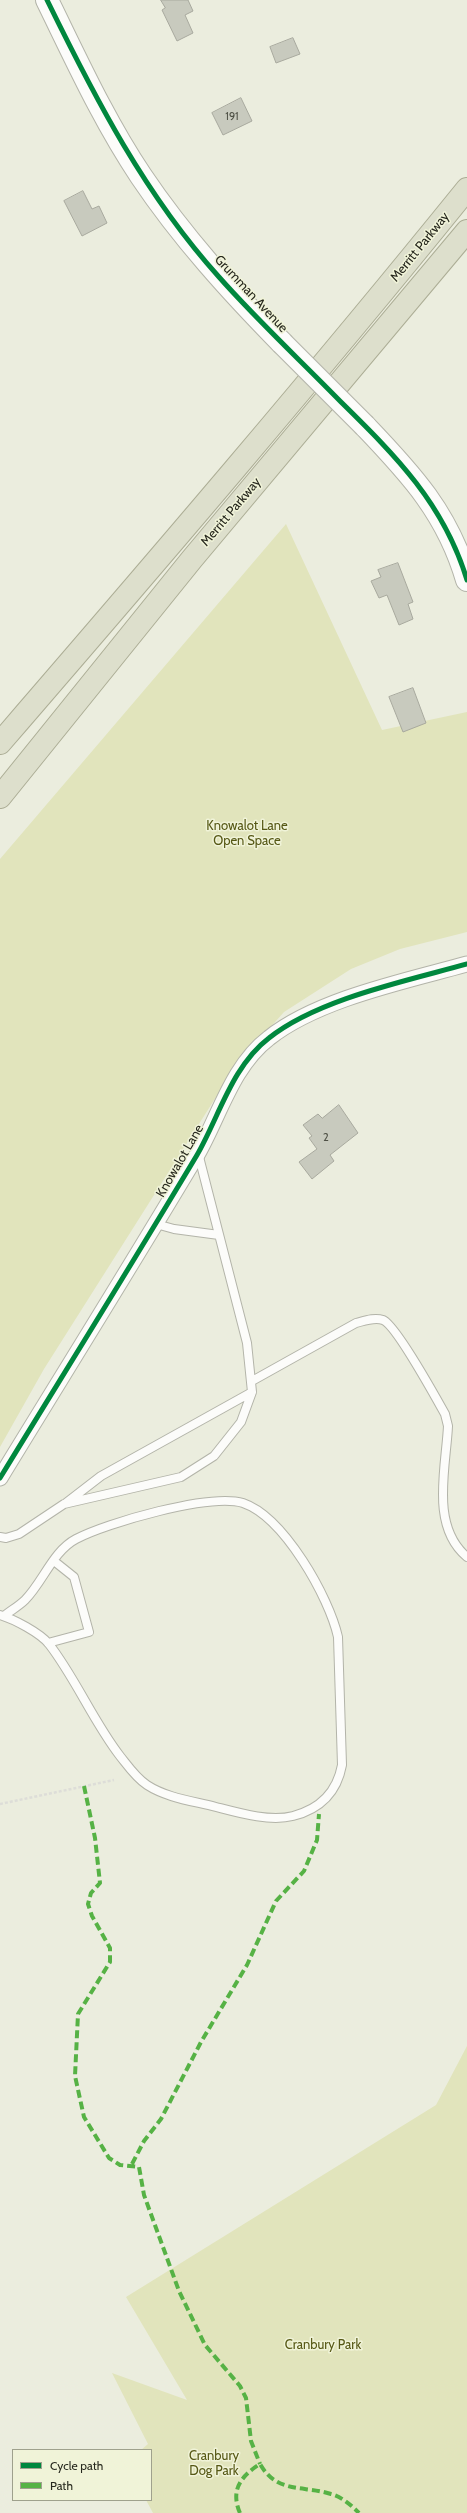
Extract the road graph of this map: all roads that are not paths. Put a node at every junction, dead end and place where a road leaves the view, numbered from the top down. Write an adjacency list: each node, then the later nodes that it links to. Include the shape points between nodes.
1 (47, 0): 4 (street, Grumman Avenue, bridge, via 103,111 141,176 218,276 413,477 429,498 456,548)
2 (467, 189): 5 (highway, Merritt Parkway, via 322,366)
3 (467, 231): 6 (highway, Merritt Parkway, via 192,559)
4 (467, 580)
5 (0, 743)
6 (0, 797)
7 (467, 964): 8 (street, Knowalot Lane, via 319,1010 269,1037 252,1054 242,1069)
8 (198, 1153): 9 (street, Knowalot Lane); 10 (lane)
9 (156, 1224): 10 (lane); 13 (street, Knowalot Lane)
10 (219, 1235): 11 (lane, via 247,1343)
11 (252, 1381): 12 (lane); 16 (lane, via 356,1323 372,1319 384,1320 396,1332 445,1414 448,1426 444,1514 448,1533 458,1550)
12 (252, 1392): 14 (lane, via 101,1476); 14 (lane, via 241,1422 214,1456 181,1477)
13 (0, 1478)
14 (64, 1504): 15 (lane, via 19,1534)
15 (0, 1538)
16 (467, 1557)
17 (54, 1561): 18 (lane, via 25,1600); 19 (lane, via 74,1577 89,1632); 19 (lane, via 65,1548 82,1537 124,1521 212,1501 242,1503 272,1521 324,1595 333,1617 338,1637 342,1765 340,1779 319,1806 291,1816 276,1817 242,1814 169,1795 147,1785 134,1774 108,1741)
18 (2, 1615): 19 (lane, via 14,1619)
19 (48, 1643)

